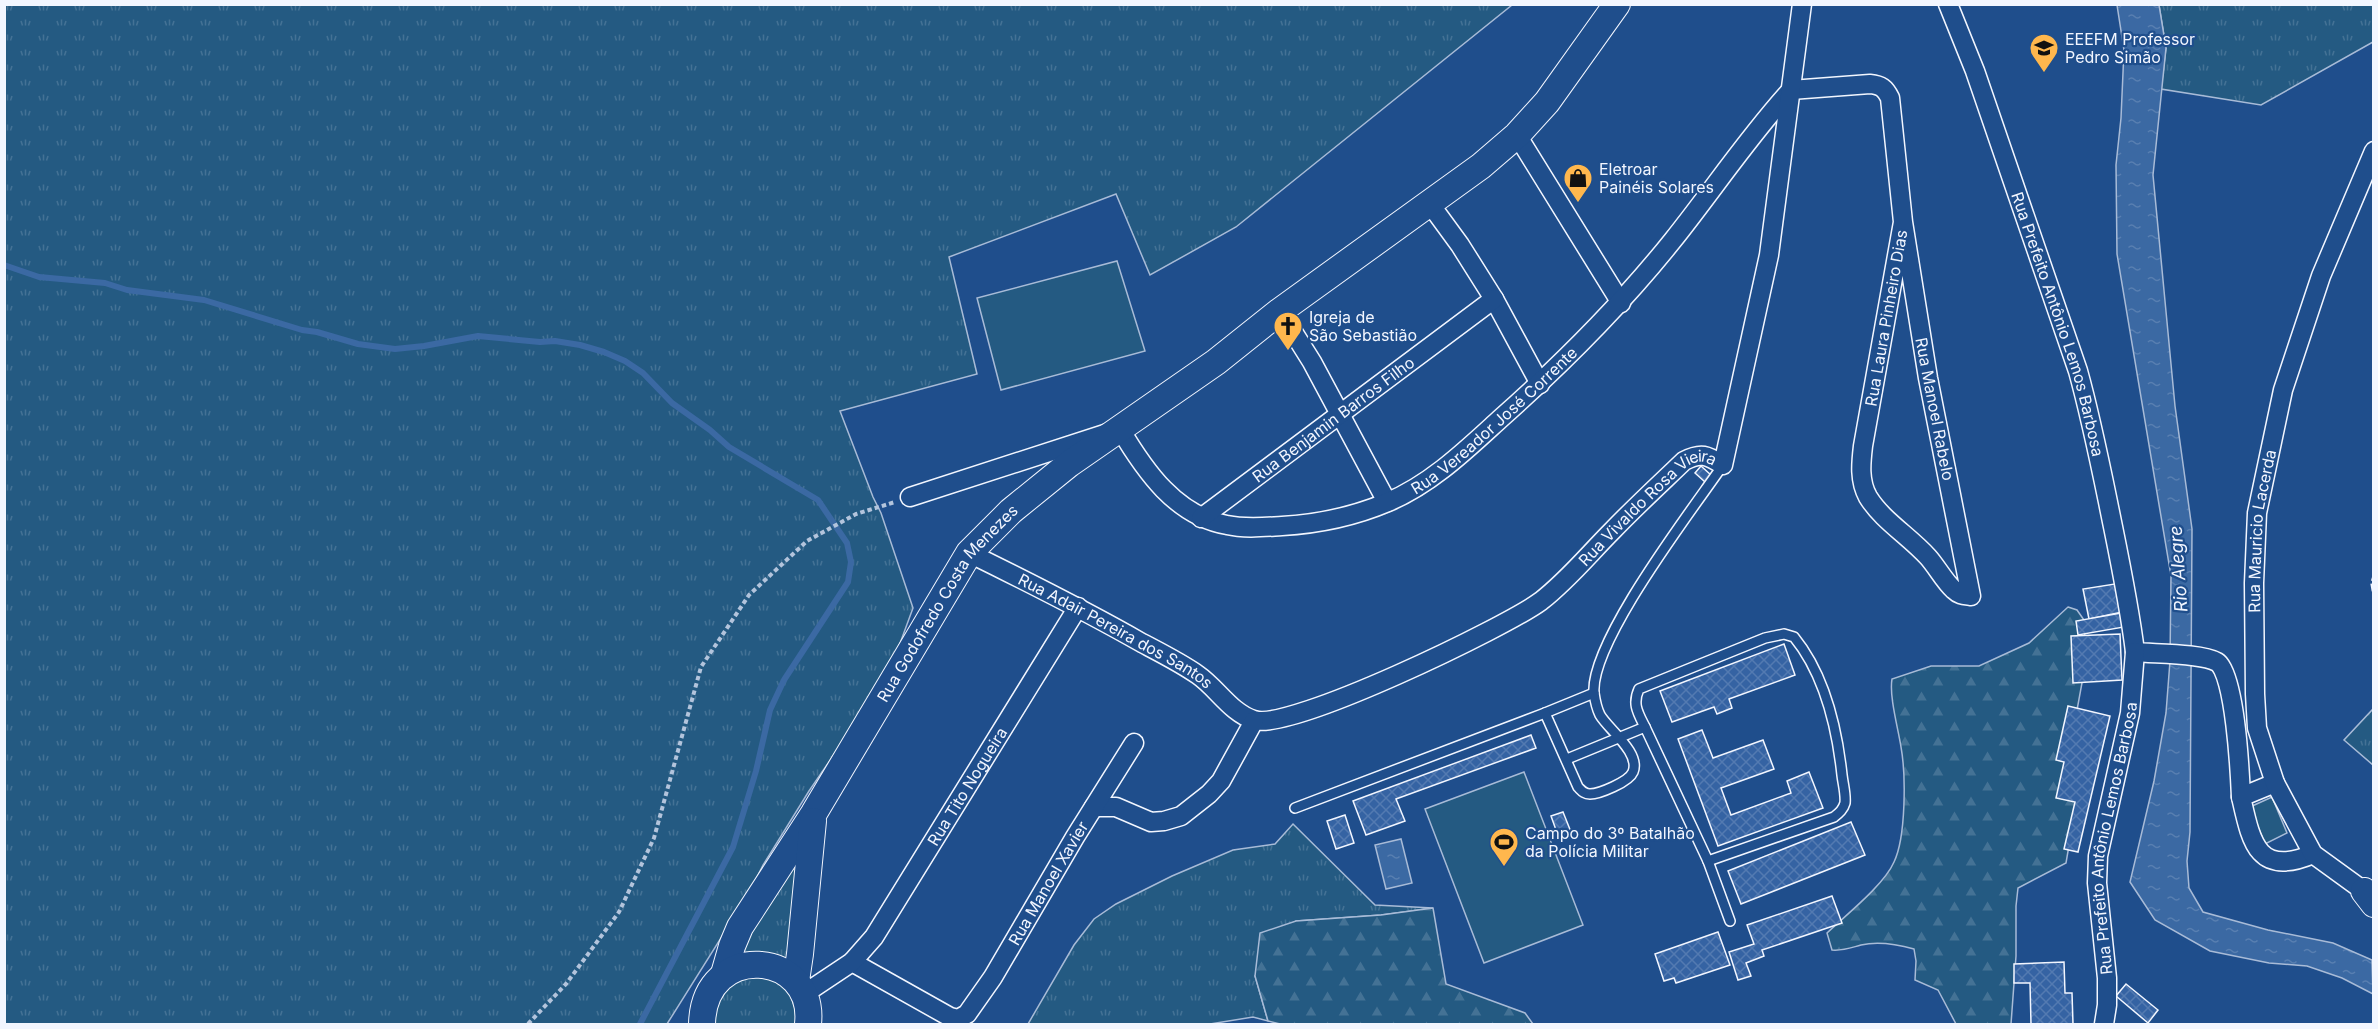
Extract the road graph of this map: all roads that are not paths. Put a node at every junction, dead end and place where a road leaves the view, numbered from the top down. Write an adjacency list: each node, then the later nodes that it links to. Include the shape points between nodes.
1 (1617, 4): 5 (main road, Rua Godofredo Costa Menezes, via 1547,102)
2 (1802, 4): 4 (street, Rua Vivaldo Rosa Vieira)
3 (1948, 4): 22 (street, Rua Prefeito Antônio Lemos Barbosa, via 1975,71 2078,371 2111,516)
4 (1791, 90): 8 (street, Rua Laura Pinheiro Dias, via 1870,84 1886,90); 10 (street, Rua Vereador José Corrente, via 1762,121); 15 (street, Rua Vivaldo Rosa Vieira, via 1769,255)
5 (1517, 135): 7 (main road, Rua Godofredo Costa Menezes); 10 (street)
6 (2373, 151): 30 (street, Rua Mauricio Lacerda, via 2321,276 2283,390 2257,513 2257,728)
7 (1430, 204): 9 (street); 11 (main road, Rua Godofredo Costa Menezes)
8 (1903, 222): 20 (street, Rua Manoel Rabelo, via 1928,378); 20 (street, Rua Laura Pinheiro Dias, via 1863,446 1862,481 1883,515 1927,556 1954,591)
9 (1494, 299): 12 (street); 13 (street, Rua Benjamin Barros Filho)
10 (1621, 303): 12 (street, Rua Vereador José Corrente)
11 (1280, 311): 13 (street); 14 (main road, Rua Godofredo Costa Menezes, via 1216,362)
12 (1540, 384): 17 (street, Rua Vereador José Corrente, via 1459,457)
13 (1341, 415): 17 (street); 18 (street, Rua Benjamin Barros Filho)
14 (1120, 429): 16 (street); 18 (street, Rua Vereador José Corrente, via 1167,495); 19 (main road, Rua Godofredo Costa Menezes, via 1011,511)
15 (1723, 465): 23 (lane, via 1612,631 1595,678); 25 (street, Rua Vivaldo Rosa Vieira, via 1705,454 1684,461 1540,602 1506,621 1343,699 1292,716)
16 (910, 497)
17 (1387, 502): 18 (street, Rua Vereador José Corrente, via 1308,524 1228,526)
18 (1201, 518)
19 (969, 554): 21 (street, Rua Adair Pereira dos Santos); 34 (main road, Rua Godofredo Costa Menezes)
20 (1971, 596)
21 (1078, 607): 25 (street, Rua Adair Pereira dos Santos, via 1198,675); 39 (street, Rua Tito Nogueira, via 874,937)
22 (2135, 652): 31 (street, via 2201,657 2223,667 2238,750); 43 (street, Rua Prefeito Antônio Lemos Barbosa, via 2130,713 2098,856 2107,978)
23 (1594, 693): 24 (lane); 27 (lane, via 1600,715)
24 (1545, 714): 29 (lane); 33 (lane)
25 (1254, 721): 32 (street, via 1221,781 1181,816 1151,822 1116,807)
26 (1646, 727): 27 (lane); 36 (lane); 36 (lane, via 1635,707 1639,689 1765,638 1784,634 1794,637 1816,673 1838,742 1845,800 1841,811 1834,817)
27 (1619, 736): 29 (lane); 29 (lane, via 1634,763 1634,771 1615,786 1585,793 1578,787)
28 (1134, 743): 32 (street, Rua Manoel Xavier)
29 (1567, 759)
30 (2275, 783): 31 (street); 35 (street, Rua Mauricio Lacerda)
31 (2241, 797): 35 (street, via 2250,838 2262,855 2277,861 2295,861)
32 (1094, 807): 39 (street, Rua Manoel Xavier, via 967,1014 958,1018 944,1014)
33 (1294, 808)
34 (814, 813): 40 (main road, Rua Godofredo Costa Menezes, via 740,927); 41 (main road)
35 (2313, 854): 37 (street, Rua Mauricio Lacerda)
36 (1708, 861): 38 (lane)
37 (2370, 897)
38 (1730, 921)
39 (852, 962): 41 (street, Rua Tito Nogueira)
40 (724, 974): 41 (main road, via 757,964 774,968); 42 (main road, via 706,996)
41 (808, 1007)
42 (697, 1019)
43 (2104, 1024)

